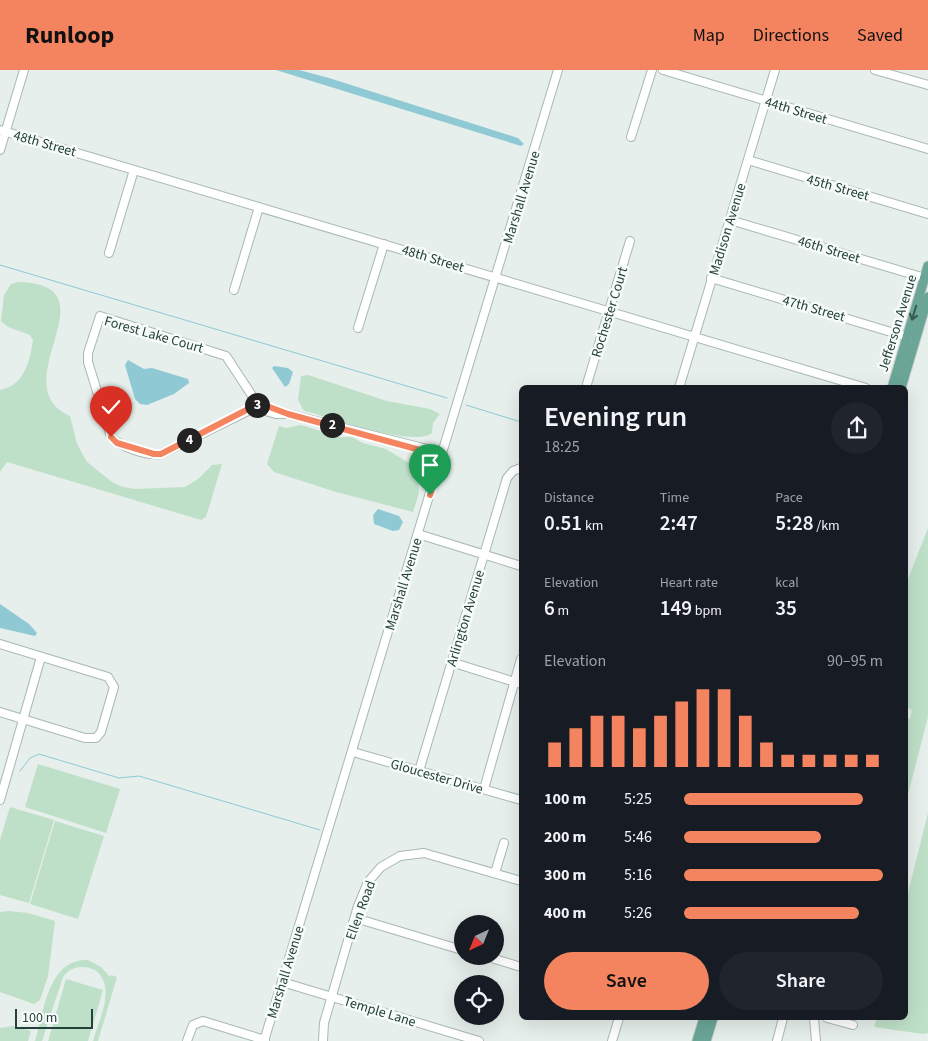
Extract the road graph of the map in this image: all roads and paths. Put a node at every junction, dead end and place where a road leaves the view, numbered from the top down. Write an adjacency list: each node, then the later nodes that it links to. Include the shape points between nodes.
1 (24, 70): 9 (street)
2 (558, 70): 22 (street, Marshall Avenue)
3 (652, 70): 10 (street)
4 (663, 70): 8 (street, 44th Street)
5 (774, 70): 8 (street, Madison Avenue)
6 (875, 70): 7 (street)
7 (928, 85)
8 (765, 101): 11 (street, 44th Street); 13 (street, Madison Avenue)
9 (3, 131): 12 (street); 14 (street, 48th Street)
10 (631, 137)
11 (928, 149)
12 (0, 150)
13 (748, 160): 16 (street, 45th Street); 17 (street, Madison Avenue)
14 (134, 170): 15 (street, 48th Street); 20 (street)
15 (259, 207): 19 (street, 48th Street); 25 (street)
16 (928, 214)
17 (730, 220): 23 (street, Madison Avenue); 24 (street, 46th Street)
18 (630, 241): 27 (street, Rochester Court)
19 (384, 244): 22 (street, 48th Street); 28 (street)
20 (109, 253)
21 (928, 266): 24 (main road, Jefferson Avenue)
22 (496, 278): 27 (street, 48th Street); 37 (street, Marshall Avenue)
23 (711, 278): 29 (street, Madison Avenue); 30 (street, 47th Street)
24 (926, 279): 30 (main road, Jefferson Avenue, one-way to 30)
25 (234, 290)
26 (928, 298): 30 (main road, Jefferson Avenue)
27 (609, 311): 29 (street, 48th Street); 31 (street, Rochester Court)
28 (358, 328)
29 (694, 336): 32 (street, Madison Avenue); 33 (street, 48th Street)
30 (911, 338): 34 (main road, Jefferson Avenue); 35 (main road, Jefferson Avenue)
31 (587, 384)
32 (680, 385)
33 (856, 385)
34 (893, 385)
35 (902, 385)
36 (256, 405): 36 (street, Forest Lake Court, via 161,454 117,443 111,437 88,362 100,316 226,356); 37 (street, via 435,451)
37 (442, 456): 39 (street, Marshall Avenue)
38 (519, 468): 40 (street, Arlington Avenue, via 507,478)
39 (418, 534): 40 (street); 48 (street, Marshall Avenue)
40 (484, 554): 41 (street); 44 (street, Arlington Avenue)
41 (519, 565)
42 (0, 644): 43 (street)
43 (41, 658): 47 (street); 47 (street, via 108,677 114,687 112,697 96,738 85,738)
44 (451, 662): 45 (street); 49 (street, Arlington Avenue)
45 (518, 682): 51 (street)
46 (0, 712): 47 (street)
47 (23, 720): 50 (street)
48 (353, 752): 49 (street, Gloucester Drive); 61 (street, Marshall Avenue)
49 (419, 771): 51 (street, Gloucester Drive)
50 (4, 773): 53 (street)
51 (484, 789): 52 (street, Gloucester Drive)
52 (519, 799)
53 (0, 800)
54 (504, 843): 55 (street)
55 (495, 873): 56 (street, Ellen Road); 57 (street, Ellen Road, via 432,854 400,856 381,866 370,878)
56 (519, 880)
57 (355, 918): 58 (street); 62 (street, Ellen Road)
58 (454, 948)
59 (504, 962): 60 (street)
60 (519, 966)
61 (282, 982): 62 (street, Temple Lane); 70 (street, Marshall Avenue)
62 (332, 997): 72 (street, Ellen Road, via 324,1023); 73 (street, Temple Lane)
63 (618, 1020): 74 (street)
64 (703, 1020): 75 (main road)
65 (712, 1020): 76 (main road)
66 (783, 1020): 77 (street)
67 (814, 1020): 78 (street)
68 (834, 1020): 69 (street)
69 (853, 1025)
70 (264, 1040): 71 (street, via 203,1021 193,1025)
71 (187, 1041)
72 (323, 1041)
73 (479, 1041)
74 (612, 1041)
75 (696, 1041)
76 (706, 1041)
77 (777, 1041)
78 (816, 1041)

